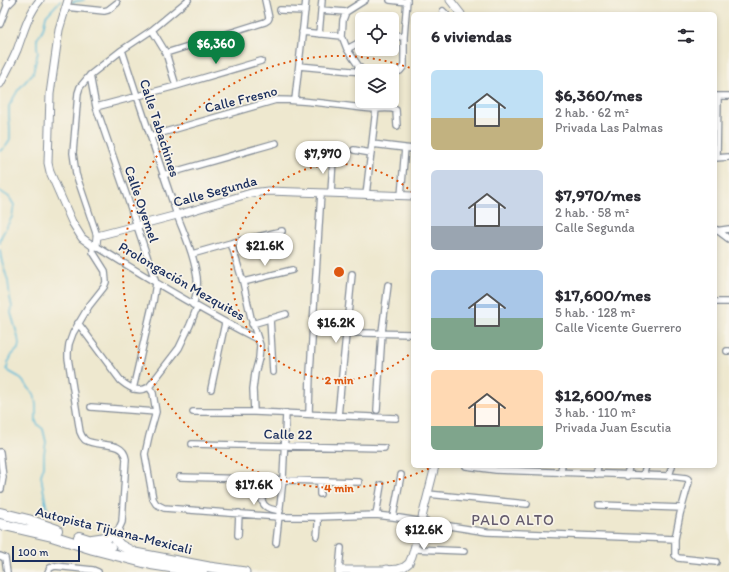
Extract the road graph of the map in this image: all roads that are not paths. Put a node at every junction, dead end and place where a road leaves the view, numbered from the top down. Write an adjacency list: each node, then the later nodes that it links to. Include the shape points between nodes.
1 (6, 0): 14 (street)
2 (13, 0): 14 (street)
3 (40, 0): 37 (street)
4 (188, 0): 21 (street)
5 (265, 0): 30 (street, via 269,18 265,22)
6 (306, 0): 17 (street)
7 (322, 0): 16 (street)
8 (364, 0): 18 (street)
9 (390, 0): 11 (street)
10 (450, 0): 19 (street)
11 (407, 1): 26 (street)
12 (67, 3): 13 (street, via 104,12); 71 (street, via 50,94 48,163 72,222 82,238)
13 (117, 3)
14 (7, 6): 20 (street)
15 (280, 10): 17 (street)
16 (321, 10): 18 (street); 23 (street)
17 (305, 11): 22 (street)
18 (346, 12): 24 (street, via 342,20)
19 (459, 12)
20 (0, 24)
21 (152, 30): 29 (street); 30 (street)
22 (302, 32): 23 (street); 33 (street)
23 (319, 34): 24 (street)
24 (342, 36): 28 (street)
25 (399, 37): 26 (street)
26 (404, 37): 35 (street, via 404,66)
27 (355, 45): 28 (street)
28 (347, 49): 32 (street)
29 (122, 50): 36 (street); 39 (street, Calle Tabachines)
30 (166, 53): 38 (street)
31 (261, 61): 38 (street)
32 (357, 64)
33 (299, 66): 34 (street); 42 (street)
34 (355, 71)
35 (399, 71)
36 (90, 75): 43 (street, Calle Oyemel); 68 (street, via 78,93 73,154 76,174)
37 (0, 84)
38 (176, 86): 39 (street)
39 (137, 96): 43 (street); 46 (street, Calle Tabachines)
40 (717, 96): 41 (street)
41 (729, 96)
42 (295, 100): 44 (street, Calle Fresno); 46 (street, Calle Fresno, via 276,100)
43 (96, 107): 63 (street, Calle Oyemel)
44 (376, 109): 45 (street, Calle Fresno, via 396,110); 48 (street)
45 (397, 126)
46 (151, 136): 56 (street, Calle Tabachines)
47 (276, 143): 56 (street)
48 (372, 144): 49 (street); 52 (street)
49 (404, 148): 50 (street); 60 (street)
50 (411, 149)
51 (354, 150): 52 (street)
52 (371, 153): 59 (street)
53 (729, 157): 54 (street)
54 (717, 158)
55 (334, 159): 58 (street)
56 (163, 175): 62 (street, Calle Tabachines)
57 (321, 193): 58 (street, Calle Segunda); 62 (street, Calle Segunda, via 251,193); 86 (street)
58 (331, 193): 59 (street, Calle Segunda)
59 (366, 195): 60 (street, Calle Segunda)
60 (401, 196): 61 (street, Calle Segunda)
61 (411, 196)
62 (177, 215): 63 (street, Calle Segunda); 72 (street, Calle Tabachines)
63 (137, 226): 68 (street, Calle Segunda); 76 (street, Calle Oyemel)
64 (729, 229): 66 (street)
65 (282, 230): 70 (street)
66 (717, 231)
67 (717, 232): 69 (street)
68 (98, 236): 71 (street)
69 (729, 238)
70 (231, 242): 72 (street); 75 (street)
71 (95, 246): 76 (street, Prolongación Mezquites); 83 (street, via 93,252 105,271 106,282)
72 (192, 254): 80 (street, Calle Tabachines, via 198,286)
73 (292, 270): 75 (street)
74 (352, 274): 87 (street)
75 (243, 282): 85 (street)
76 (156, 283): 80 (street, Prolongación Mezquites); 93 (street, Calle Oyemel)
77 (388, 285): 88 (street)
78 (717, 302): 79 (street)
79 (729, 302)
80 (195, 306): 84 (street, Prolongación Mezquites); 92 (street, Calle Tabachines, via 190,325 179,348)
81 (286, 314): 82 (street)
82 (270, 318): 85 (street); 91 (street)
83 (78, 323): 93 (street, via 121,381); 144 (street, via 69,344 68,358 80,432 86,440 119,447 124,451 126,459 122,522)
84 (225, 323): 90 (street, Prolongación Mezquites); 94 (street)
85 (252, 324): 90 (street)
86 (313, 332): 87 (street); 101 (street)
87 (346, 333): 88 (street); 102 (street)
88 (382, 333): 89 (street); 96 (street)
89 (411, 334)
90 (258, 339): 99 (street, via 260,352 253,389)
91 (273, 372)
92 (149, 387): 93 (street); 97 (street, via 153,393)
93 (133, 389)
94 (211, 389)
95 (91, 407): 97 (street)
96 (376, 410)
97 (156, 412): 134 (street, via 145,454 151,493 156,504 164,508)
98 (193, 412): 99 (street)
99 (254, 412): 100 (street)
100 (286, 413): 101 (street); 105 (street)
101 (309, 414): 102 (street)
102 (338, 416): 103 (street)
103 (396, 418)
104 (192, 444): 105 (street, Calle 22)
105 (285, 446): 106 (street, Calle 22); 123 (street)
106 (384, 448)
107 (0, 452): 127 (street)
108 (434, 468): 129 (street)
109 (497, 468): 115 (street)
110 (561, 468): 115 (street)
111 (598, 468): 116 (street)
112 (629, 468): 118 (street)
113 (645, 468): 119 (street)
114 (671, 468): 120 (street)
115 (560, 473): 116 (street)
116 (596, 474): 118 (street)
117 (401, 475): 138 (street)
118 (627, 476): 119 (street)
119 (643, 476): 120 (street)
120 (669, 476): 132 (street, via 688,479)
121 (180, 477): 122 (street)
122 (264, 479): 123 (street); 135 (street, via 264,506)
123 (283, 479): 124 (street); 135 (street)
124 (320, 481): 125 (street); 128 (street)
125 (359, 482)
126 (381, 485): 136 (street)
127 (1, 489)
128 (320, 494)
129 (428, 494): 130 (street); 140 (street)
130 (527, 504)
131 (598, 505): 132 (street)
132 (682, 508): 147 (street)
133 (0, 513): 143 (highway, via 28,520)
134 (239, 513): 135 (street); 145 (street)
135 (279, 514): 137 (street); 149 (street)
136 (376, 515): 137 (street); 138 (street)
137 (318, 517): 146 (street)
138 (393, 517): 140 (street)
139 (0, 518): 143 (highway, Autopista Tijuana-Mexicali)
140 (421, 521): 147 (street, via 487,532); 151 (street)
141 (0, 524): 143 (highway, Autopista Tijuana-Mexicali)
142 (0, 532): 143 (highway)
143 (54, 533): 148 (highway, Autopista Tijuana-Mexicali); 161 (highway, Autopista Tijuana-Mexicali, via 93,549 151,564)
144 (117, 533): 148 (highway); 153 (highway, via 116,540 120,545)
145 (238, 536)
146 (317, 536)
147 (675, 539): 155 (street, via 675,555 678,558)
148 (87, 540): 153 (highway, Autopista Tijuana-Mexicali)
149 (276, 543)
150 (341, 548): 158 (street)
151 (414, 549): 152 (street); 159 (street, via 408,563 398,569)
152 (464, 551)
153 (135, 553): 162 (highway, Autopista Tijuana-Mexicali)
154 (2, 557): 156 (street)
155 (716, 562)
156 (5, 568)
157 (49, 570): 160 (street, via 55,566)
158 (339, 571): 159 (street)
159 (387, 571)
160 (98, 572)
161 (202, 572)
162 (245, 572)

